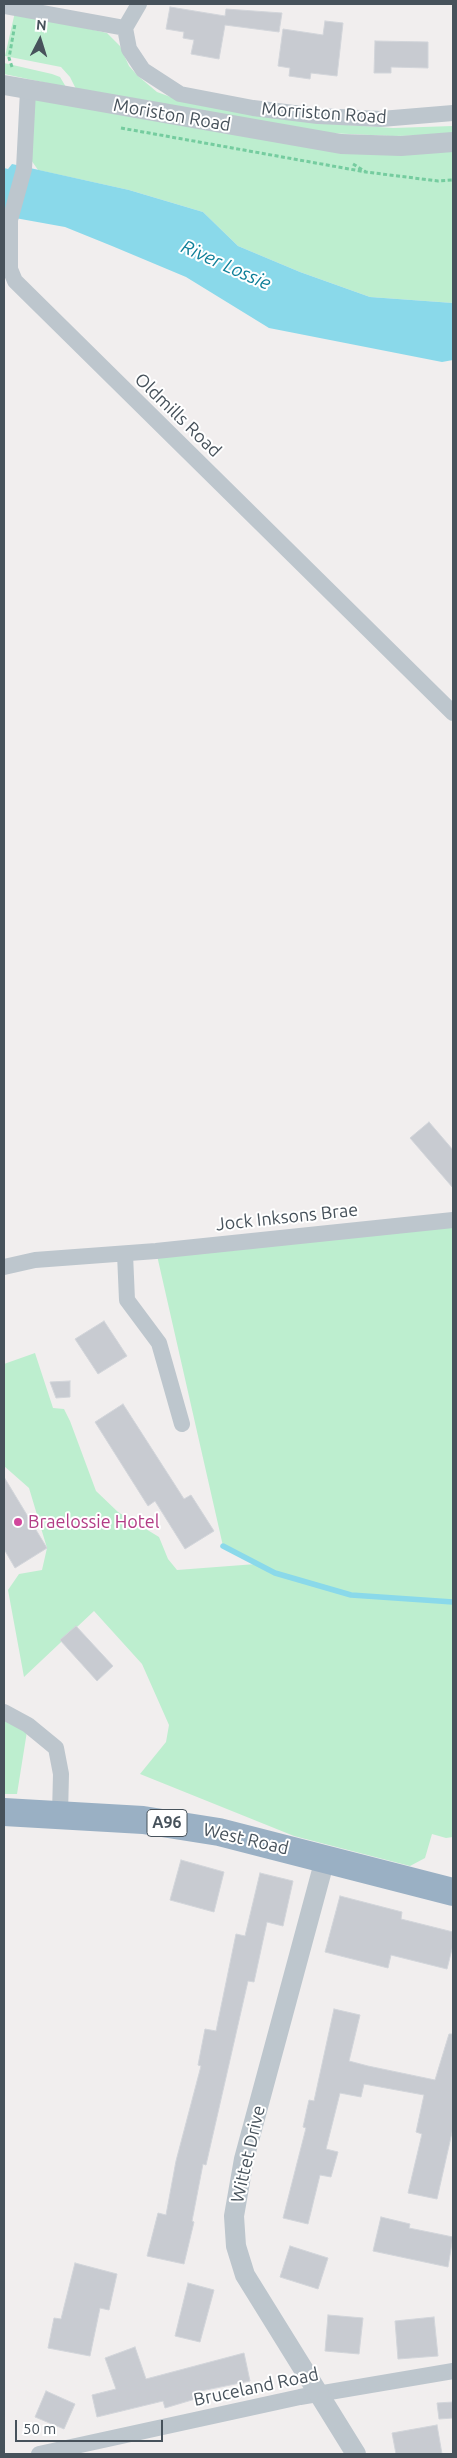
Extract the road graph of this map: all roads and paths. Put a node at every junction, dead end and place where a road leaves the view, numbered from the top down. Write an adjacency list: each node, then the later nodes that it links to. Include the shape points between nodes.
1 (139, 4): 3 (street)
2 (11, 7): 3 (street); 4 (path, via 9,58)
3 (125, 28): 5 (street, Morriston Road, via 129,49 143,70 180,94 318,116 381,119)
4 (17, 88): 7 (street, Moriston Road); 9 (street, Oldmills Road, via 24,169 10,220 10,270 21,289)
5 (453, 113)
6 (453, 142): 7 (street, Morriston Road, via 401,146)
7 (341, 144): 8 (path, via 343,157 366,172)
8 (453, 180)
9 (453, 712)
10 (453, 1220): 11 (street, Jock Inksons Brae)
11 (125, 1254): 12 (street, Jock Inksons Brae, via 35,1260); 13 (street, via 127,1300 159,1343)
12 (4, 1267)
13 (182, 1424)
14 (4, 1712): 16 (street, via 28,1725 56,1748 61,1774)
15 (4, 1812): 16 (highway, West Road / A96)
16 (60, 1814): 17 (highway, West Road / A96, via 201,1828)
17 (325, 1859): 18 (highway, West Road / A96); 20 (street, Wittet Drive, via 244,2159 234,2216 236,2246 245,2275)
18 (453, 1892)
19 (453, 2371): 20 (street, Bruceland Road)
20 (319, 2394): 21 (street, Bruceland Road); 22 (street, Wittet Drive)
21 (39, 2454)
22 (356, 2454)

